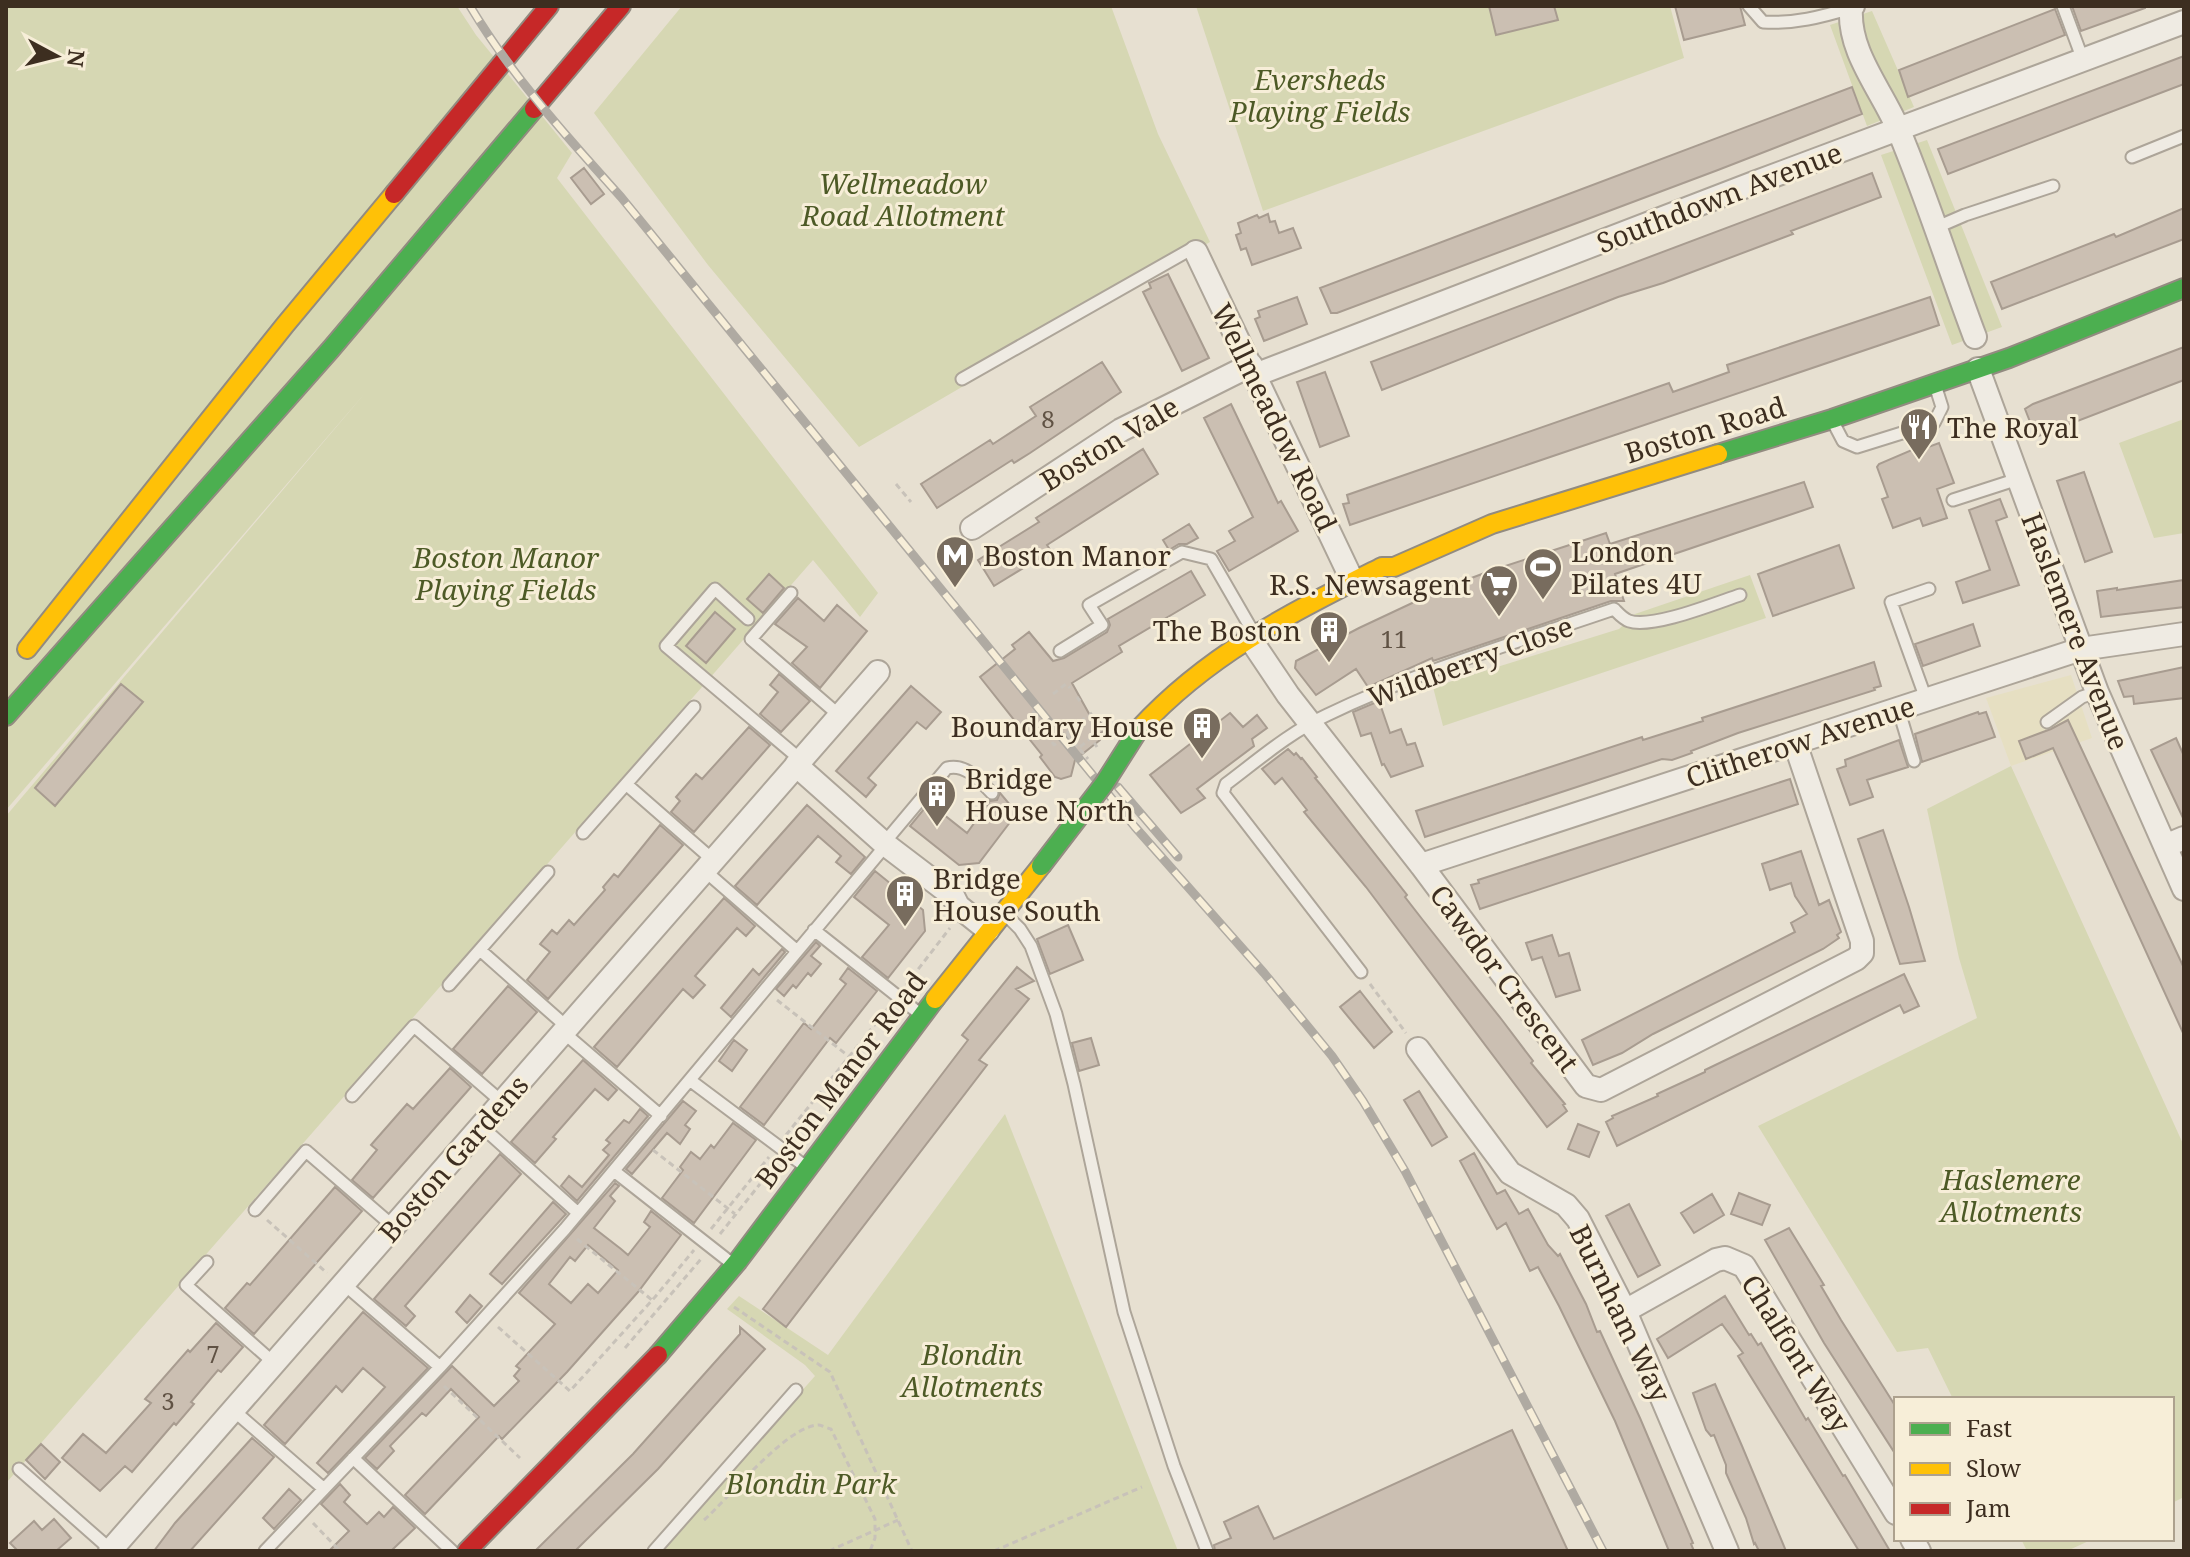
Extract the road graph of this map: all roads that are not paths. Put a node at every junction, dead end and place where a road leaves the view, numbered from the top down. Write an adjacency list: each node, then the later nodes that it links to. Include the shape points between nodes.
1 (549, 6): 33 (main road)
2 (621, 6): 39 (main road, via 331,349)
3 (1749, 6): 5 (lane, via 1763,22 1786,23)
4 (2063, 6): 7 (lane)
5 (1852, 7): 8 (street, via 1854,43)
6 (2184, 22): 7 (street, Southdown Avenue)
7 (2083, 60): 8 (street, Southdown Avenue)
8 (1898, 129): 12 (street); 17 (street, Southdown Avenue)
9 (2184, 136): 10 (lane)
10 (2132, 157)
11 (2053, 186): 12 (lane)
12 (1935, 229): 15 (street)
13 (1196, 252): 17 (street, Wellmeadow Road); 18 (lane, via 1193,248)
14 (2184, 288): 16 (main road, Boston Road)
15 (1975, 337)
16 (1978, 369): 19 (main road, Boston Road); 21 (street, Haslemere Avenue)
17 (1253, 370): 23 (street, Boston Vale, via 1121,430); 24 (street, Wellmeadow Road)
18 (962, 379)
19 (1934, 384): 20 (main road, Boston Road); 20 (lane, via 1942,407 1934,423 1857,447 1843,441)
20 (1832, 419): 24 (main road, Boston Road, via 1492,524)
21 (2018, 479): 22 (lane); 31 (street, Haslemere Avenue)
22 (1953, 500)
23 (972, 528)
24 (1353, 582): 30 (main road, Boston Road)
25 (1929, 589): 36 (lane, via 1891,602)
26 (791, 593): 40 (lane, via 751,639)
27 (1740, 595): 42 (lane, Wildberry Close, via 1644,623 1627,620 1614,609 1446,667)
28 (748, 619): 45 (lane, via 715,589 666,646)
29 (2184, 634): 31 (street, Clitherow Avenue)
30 (1252, 636): 32 (lane, via 1211,559 1182,552 1089,605 1102,625); 42 (street, Cawdor Crescent); 55 (main road, Boston Manor Road, bridge, via 1192,675 1155,710)
31 (2081, 649): 35 (street, Haslemere Avenue); 36 (street, Clitherow Avenue)
32 (1060, 651)
33 (15, 664)
34 (878, 672): 40 (street, Boston Gardens)
35 (2097, 692): 41 (lane); 49 (street, Haslemere Avenue)
36 (1926, 699): 38 (street, Clitherow Avenue)
37 (694, 707): 46 (lane)
38 (1898, 708): 43 (street, Clitherow Avenue); 44 (lane)
39 (6, 716)
40 (840, 716): 45 (street, Boston Gardens)
41 (2047, 722)
42 (1312, 724): 52 (street, Cawdor Crescent); 60 (lane, via 1226,784 1223,793)
43 (1795, 743): 52 (street, Clitherow Avenue); 52 (street, Cawdor Crescent, via 1862,953 1601,1090 1586,1086)
44 (1914, 761)
45 (799, 763): 50 (street); 51 (street, Boston Gardens)
46 (626, 784): 48 (lane); 51 (lane)
47 (992, 793): 50 (lane, via 964,769 947,768)
48 (583, 833)
49 (2174, 842): 54 (street, Haslemere Avenue)
50 (885, 844): 56 (lane); 57 (street)
51 (709, 865): 59 (lane); 63 (street, Boston Gardens)
52 (1421, 865)
53 (548, 872): 58 (lane)
54 (2184, 889)
55 (1003, 911): 57 (main road, Boston Manor Road); 92 (lane, via 1031,946 1056,1014 1124,1312)
56 (814, 930): 59 (lane); 62 (lane)
57 (988, 930): 62 (main road, Boston Manor Road)
58 (480, 950): 61 (lane); 63 (lane)
59 (797, 951): 65 (lane)
60 (1361, 972)
61 (449, 985)
62 (923, 1016): 70 (main road, Boston Manor Road)
63 (565, 1030): 67 (street, Boston Gardens); 68 (lane)
64 (1418, 1049): 78 (street, Burnham Way, via 1458,1120 1510,1173 1566,1205 1578,1219)
65 (691, 1081): 68 (lane); 70 (lane)
66 (352, 1096): 67 (lane, via 414,1026)
67 (502, 1102): 69 (street, Boston Gardens)
68 (661, 1116): 71 (lane)
69 (481, 1126): 73 (lane); 74 (street, Boston Gardens)
70 (807, 1168): 76 (main road, Boston Manor Road)
71 (614, 1171): 73 (lane); 76 (lane)
72 (255, 1210): 74 (lane, via 306,1151)
73 (578, 1213): 80 (lane)
74 (394, 1227): 77 (street, Boston Gardens)
75 (207, 1262): 79 (lane, via 186,1285)
76 (734, 1265): 90 (main road, Boston Manor Road, via 596,1422)
77 (343, 1285): 79 (street, Boston Gardens); 80 (lane)
78 (1625, 1311): 86 (street, Chalfont Way, via 1716,1260 1744,1266); 93 (street, Burnham Way)
79 (274, 1363): 82 (street, Boston Gardens)
80 (436, 1371): 83 (lane)
81 (796, 1390): 91 (lane)
82 (232, 1409): 85 (lane); 87 (street, Boston Gardens)
83 (353, 1458): 85 (lane); 89 (lane)
84 (19, 1469): 87 (lane)
85 (324, 1489): 88 (lane)
86 (1894, 1510)
87 (110, 1551)
88 (265, 1551)
89 (452, 1551)
90 (467, 1551)
91 (654, 1551)
92 (1207, 1551)
93 (1727, 1551)

